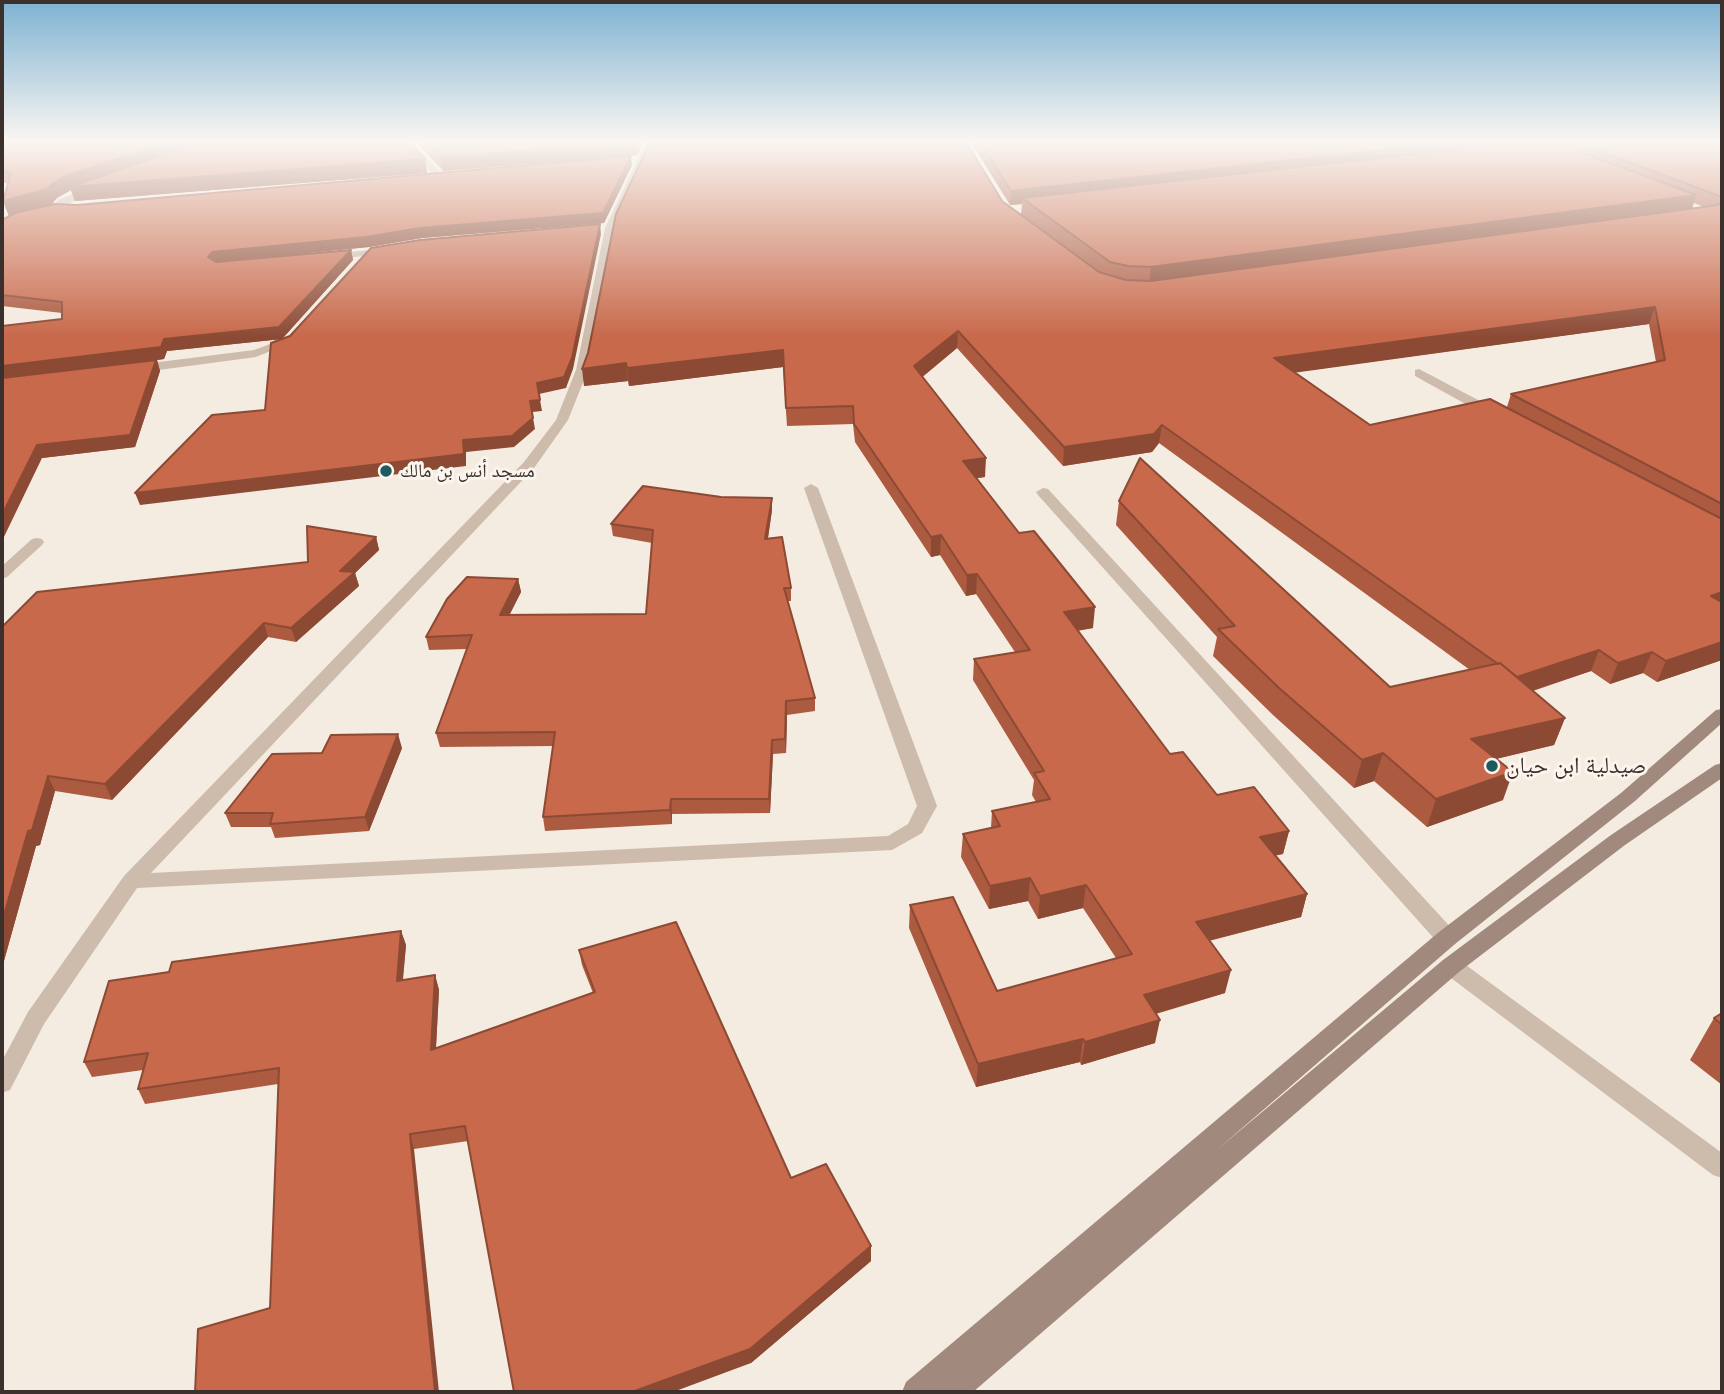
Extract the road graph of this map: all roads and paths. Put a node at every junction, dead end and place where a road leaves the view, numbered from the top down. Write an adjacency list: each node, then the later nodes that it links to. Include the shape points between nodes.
1 (614, 207): 17 (street, via 604,228 582,370 562,420 529,465)
2 (58, 208): 3 (street); 4 (street)
3 (93, 208)
4 (47, 211)
5 (314, 258): 6 (street, via 375,252)
6 (360, 263)
7 (296, 333): 8 (street, via 287,343 256,353)
8 (120, 371)
9 (1419, 373): 10 (street)
10 (1504, 419)
11 (811, 488): 17 (street, via 928,806 915,828 892,843)
12 (1043, 492): 18 (street)
13 (37, 542): 14 (street)
14 (2, 574)
15 (1722, 714): 18 (main road, via 1628,797)
16 (1722, 769): 19 (main road, via 1618,840)
17 (131, 881): 20 (street, via 36,1018)
18 (1447, 938): 22 (main road)
19 (1451, 966): 21 (street); 23 (main road)
20 (2, 1083)
21 (1722, 1167)
22 (916, 1392)
23 (951, 1392)

